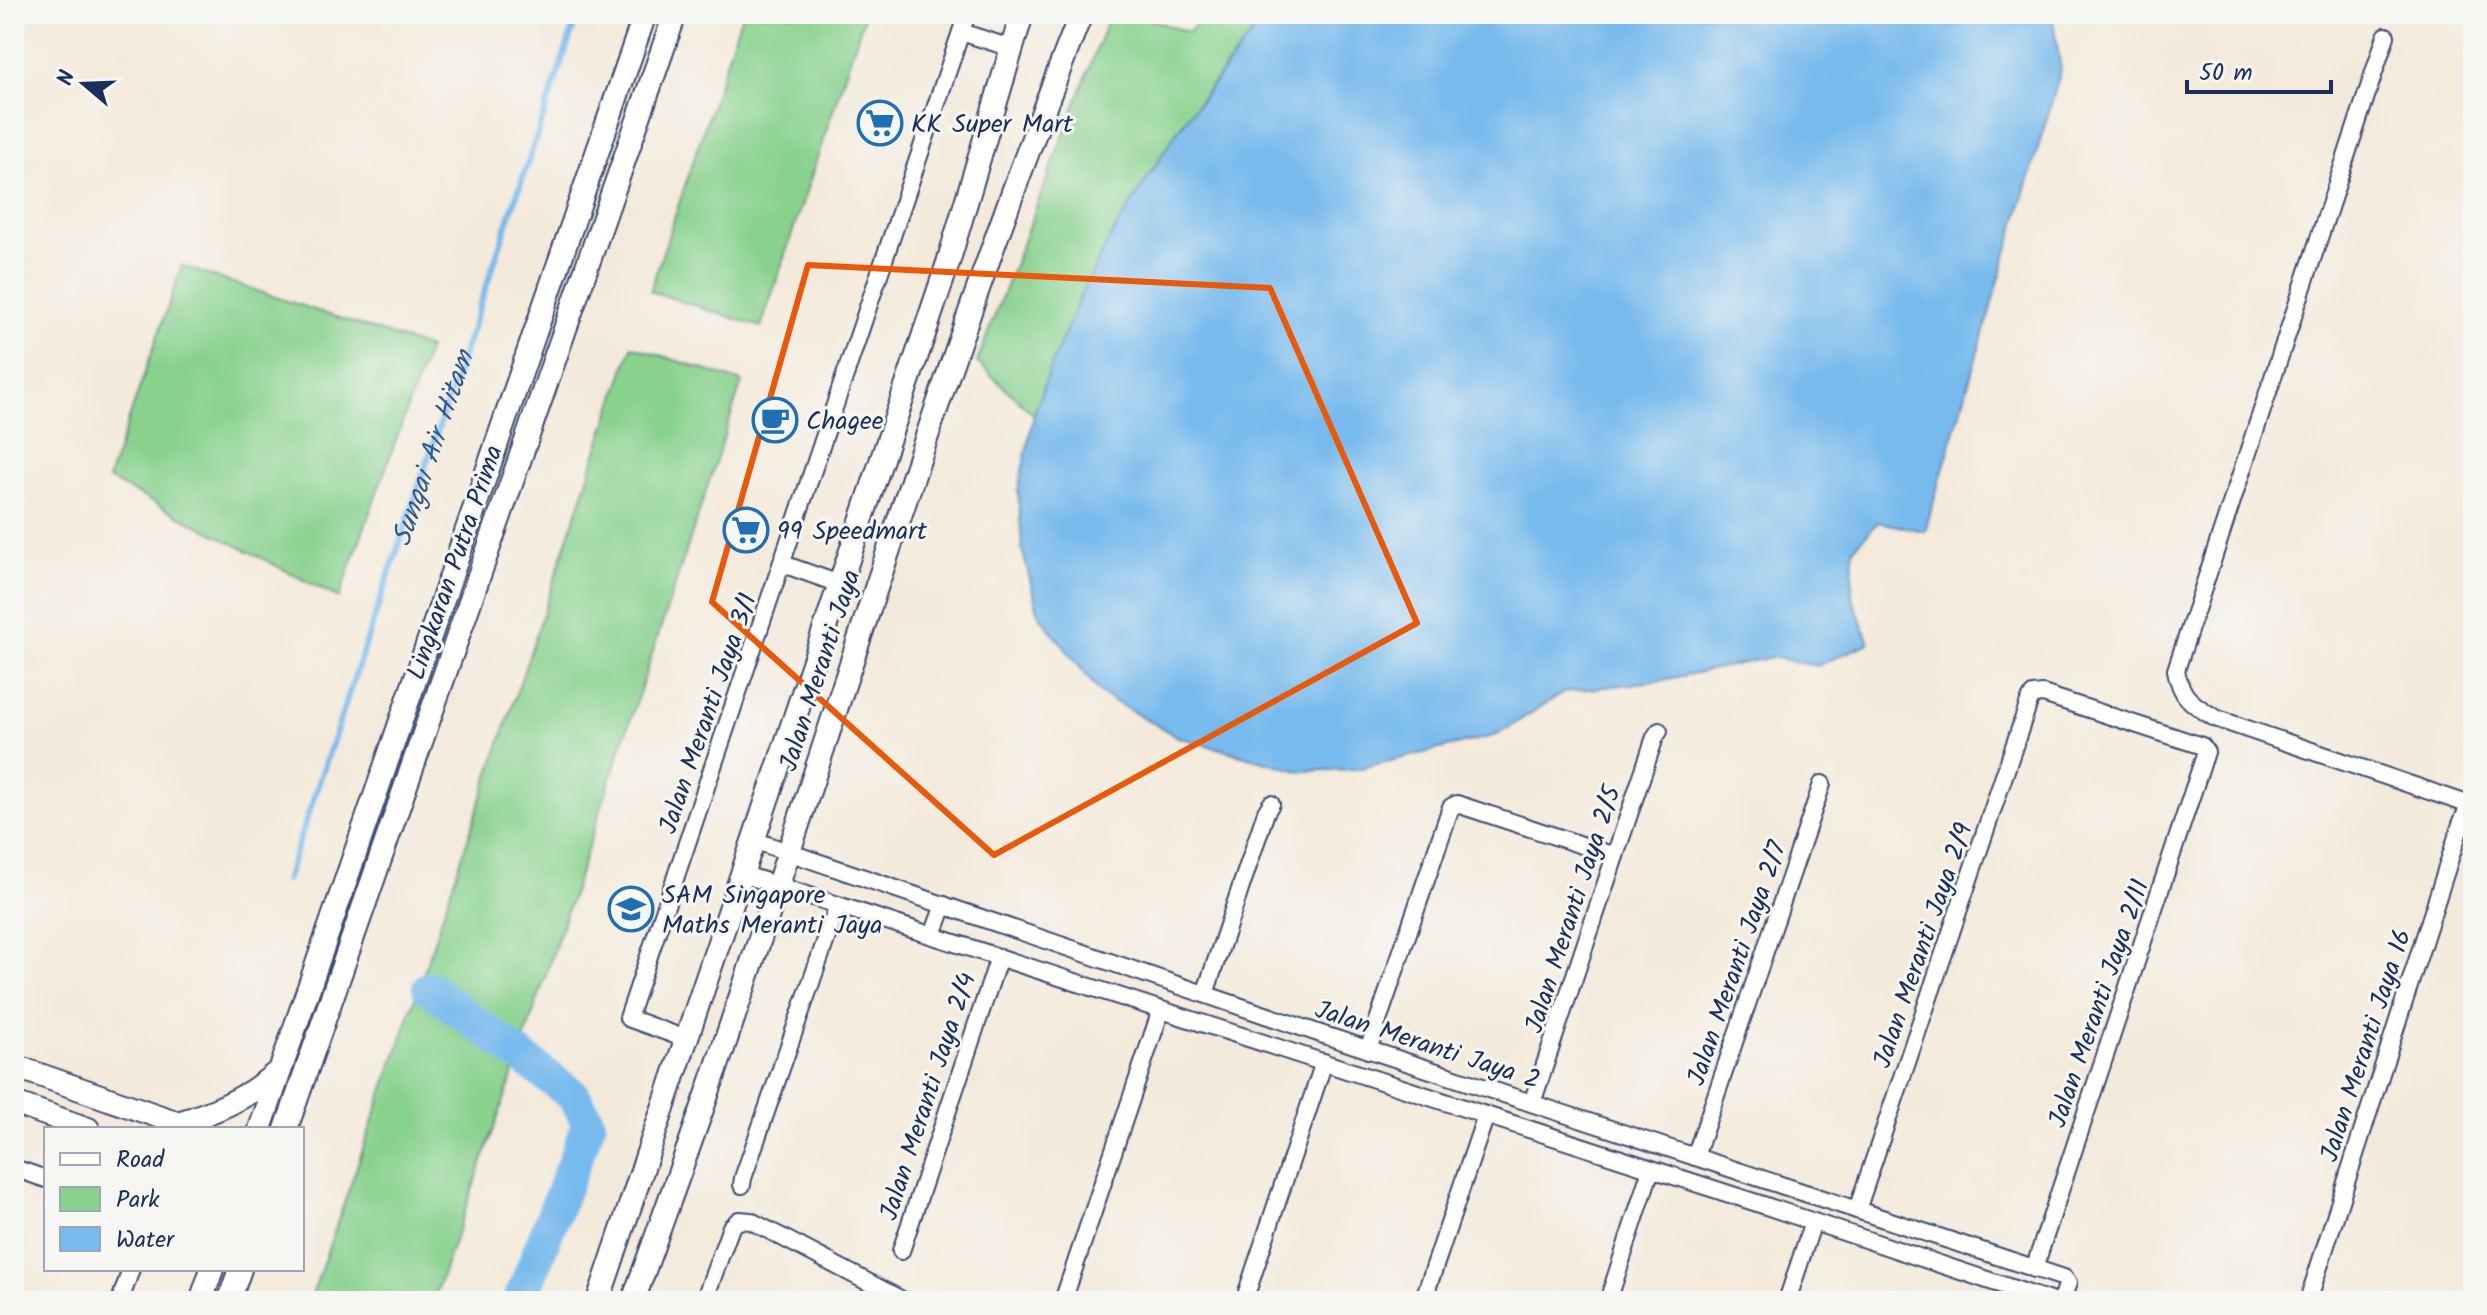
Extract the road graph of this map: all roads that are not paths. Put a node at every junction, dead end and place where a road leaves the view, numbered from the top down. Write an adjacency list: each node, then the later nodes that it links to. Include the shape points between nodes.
1 (645, 14): 33 (main road, Lingkaran Putra Prima)
2 (675, 14): 41 (main road, Lingkaran Putra Prima)
3 (967, 14): 6 (street, Jalan Meranti Jaya 3/1)
4 (1022, 14): 8 (main road, Jalan Meranti Jaya)
5 (1081, 14): 17 (main road, Jalan Meranti Jaya, via 944,384)
6 (961, 32): 8 (street); 9 (street, Jalan Meranti Jaya 3/1)
7 (2386, 36): 14 (street, via 2176,670 2180,689 2215,718)
8 (1011, 48): 10 (main road, Jalan Meranti Jaya, via 948,263)
9 (783, 564): 10 (street); 29 (street, Jalan Meranti Jaya 3/1, via 628,1018)
10 (839, 584): 16 (main road, Jalan Meranti Jaya)
11 (1659, 731): 18 (street, Jalan Meranti Jaya 2/5)
12 (2206, 752): 48 (street, Jalan Meranti Jaya 2/9, via 2202,746 2033,695); 51 (street, Jalan Meranti Jaya 2/11)
13 (1822, 784): 43 (street, Jalan Meranti Jaya 2/7)
14 (2472, 802): 73 (street, Jalan Meranti Jaya 16)
15 (1271, 804): 25 (street)
16 (753, 840): 17 (street, Jalan Meranti Jaya 2); 19 (main road, Jalan Meranti Jaya)
17 (789, 851): 20 (main road, Jalan Meranti Jaya); 22 (street, Jalan Meranti Jaya 2)
18 (1615, 856): 30 (street, via 1457,804 1451,807); 35 (street, Jalan Meranti Jaya 2/5)
19 (742, 874): 20 (street, Jalan Meranti Jaya 2); 29 (main road, Jalan Meranti Jaya)
20 (778, 885): 21 (street, Jalan Meranti Jaya 2); 63 (main road, Jalan Meranti Jaya)
21 (838, 905): 23 (street, Jalan Meranti Jaya 2); 47 (street)
22 (944, 905): 23 (street); 25 (street, Jalan Meranti Jaya 2)
23 (933, 935): 24 (street, Jalan Meranti Jaya 2)
24 (999, 957): 26 (street, Jalan Meranti Jaya 2); 50 (street, Jalan Meranti Jaya 2/4)
25 (1205, 994): 27 (street, Jalan Meranti Jaya 2)
26 (1161, 1010): 28 (street, Jalan Meranti Jaya 2); 65 (street)
27 (1256, 1011): 28 (street); 30 (street, Jalan Meranti Jaya 2)
28 (1247, 1037): 31 (street, Jalan Meranti Jaya 2)
29 (686, 1039): 62 (main road, Jalan Meranti Jaya)
30 (1368, 1050): 35 (street, Jalan Meranti Jaya 2)
31 (1324, 1062): 36 (street, Jalan Meranti Jaya 2); 66 (street)
32 (14, 1066): 38 (main road)
33 (280, 1070): 38 (main road, via 256,1090); 40 (main road, Lingkaran Putra Prima)
34 (14, 1103): 39 (main road)
35 (1532, 1103): 37 (street, Jalan Meranti Jaya 2)
36 (1486, 1115): 42 (street, Jalan Meranti Jaya 2); 67 (street)
37 (1576, 1118): 42 (street); 43 (street, Jalan Meranti Jaya 2)
38 (186, 1126)
39 (82, 1127)
40 (261, 1127)
41 (287, 1127)
42 (1568, 1142): 45 (street, Jalan Meranti Jaya 2)
43 (1695, 1157): 48 (street, Jalan Meranti Jaya 2)
44 (14, 1168): 46 (street)
45 (1651, 1169): 49 (street, Jalan Meranti Jaya 2); 68 (street)
46 (44, 1178)
47 (742, 1185)
48 (1857, 1210): 51 (street, Jalan Meranti Jaya 2)
49 (1813, 1222): 56 (street, Jalan Meranti Jaya 2); 69 (street)
50 (901, 1251)
51 (2034, 1269): 72 (street, Jalan Meranti Jaya 2, via 2068,1283)
52 (130, 1271): 58 (street)
53 (211, 1271): 59 (main road)
54 (239, 1271): 60 (main road)
55 (246, 1271): 61 (main road)
56 (1996, 1283): 70 (street); 71 (street, Jalan Meranti Jaya 2)
57 (894, 1299): 64 (street, via 751,1221 739,1220 731,1227)
58 (120, 1301)
59 (201, 1301)
60 (229, 1301)
61 (246, 1301)
62 (598, 1301)
63 (633, 1301)
64 (704, 1301)
65 (1063, 1301)
66 (1244, 1301)
67 (1423, 1301)
68 (1608, 1301)
69 (1787, 1301)
70 (1990, 1301)
71 (2050, 1301)
72 (2059, 1301)
73 (2308, 1301)

